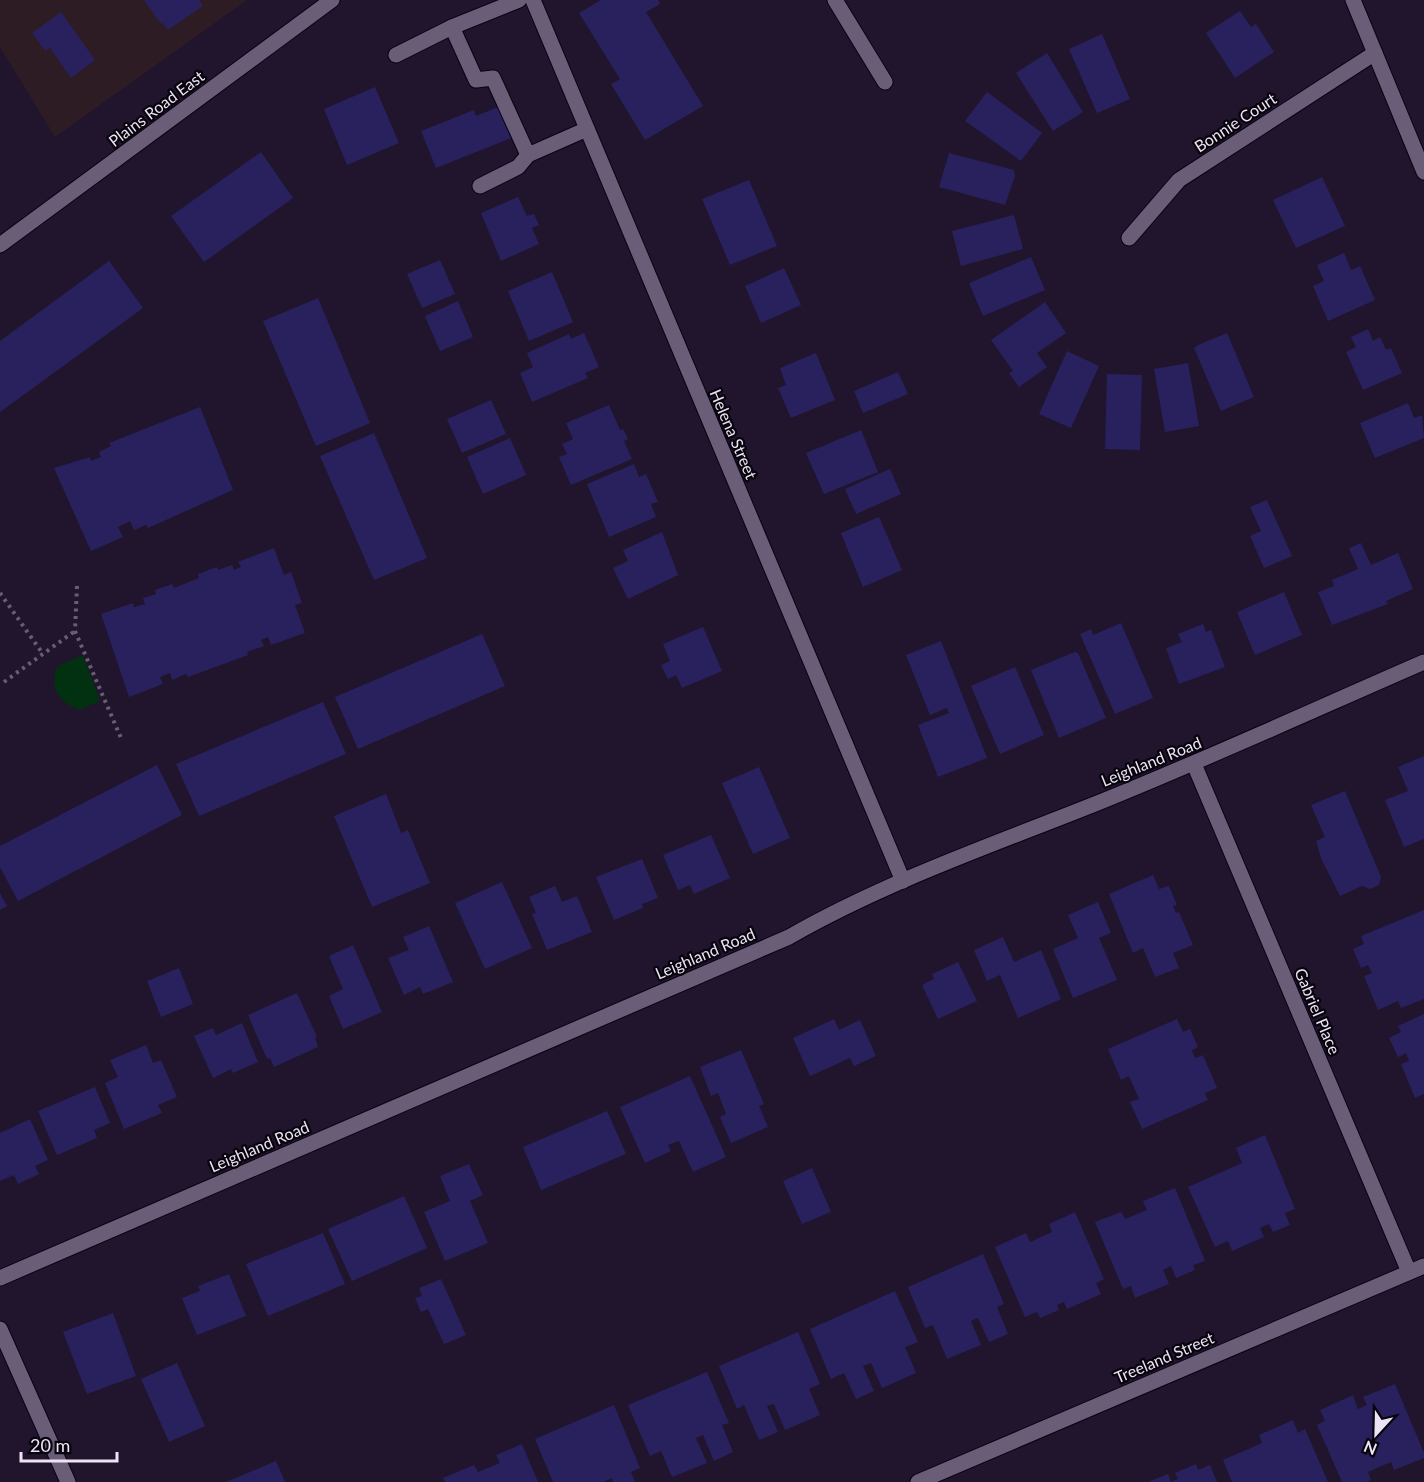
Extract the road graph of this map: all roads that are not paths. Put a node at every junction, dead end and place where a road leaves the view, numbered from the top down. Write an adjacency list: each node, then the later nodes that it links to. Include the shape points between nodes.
1 (333, 0): 15 (street, Plains Road East)
2 (519, 0): 6 (street)
3 (532, 0): 10 (street, Helena Street)
4 (835, 0): 9 (street)
5 (1353, 0): 7 (street)
6 (452, 27): 8 (street); 11 (street, via 476,80 493,78)
7 (1375, 53): 12 (street); 14 (street, Bonnie Court, via 1179,180)
8 (396, 55)
9 (885, 82)
10 (587, 129): 11 (street); 18 (street, Helena Street)
11 (528, 155): 13 (street, via 518,167)
12 (1424, 172)
13 (480, 186)
14 (1129, 238)
15 (0, 245)
16 (1424, 662): 17 (street, Leighland Road)
17 (1194, 764): 18 (street, Leighland Road); 20 (street, Gabriel Place)
18 (903, 881): 21 (street, Leighland Road, via 835,911 789,937)
19 (1424, 1266): 20 (street, Treeland Street)
20 (1409, 1272): 24 (street, Treeland Street)
21 (0, 1278)
22 (0, 1329): 23 (street)
23 (68, 1482)
24 (918, 1482)

